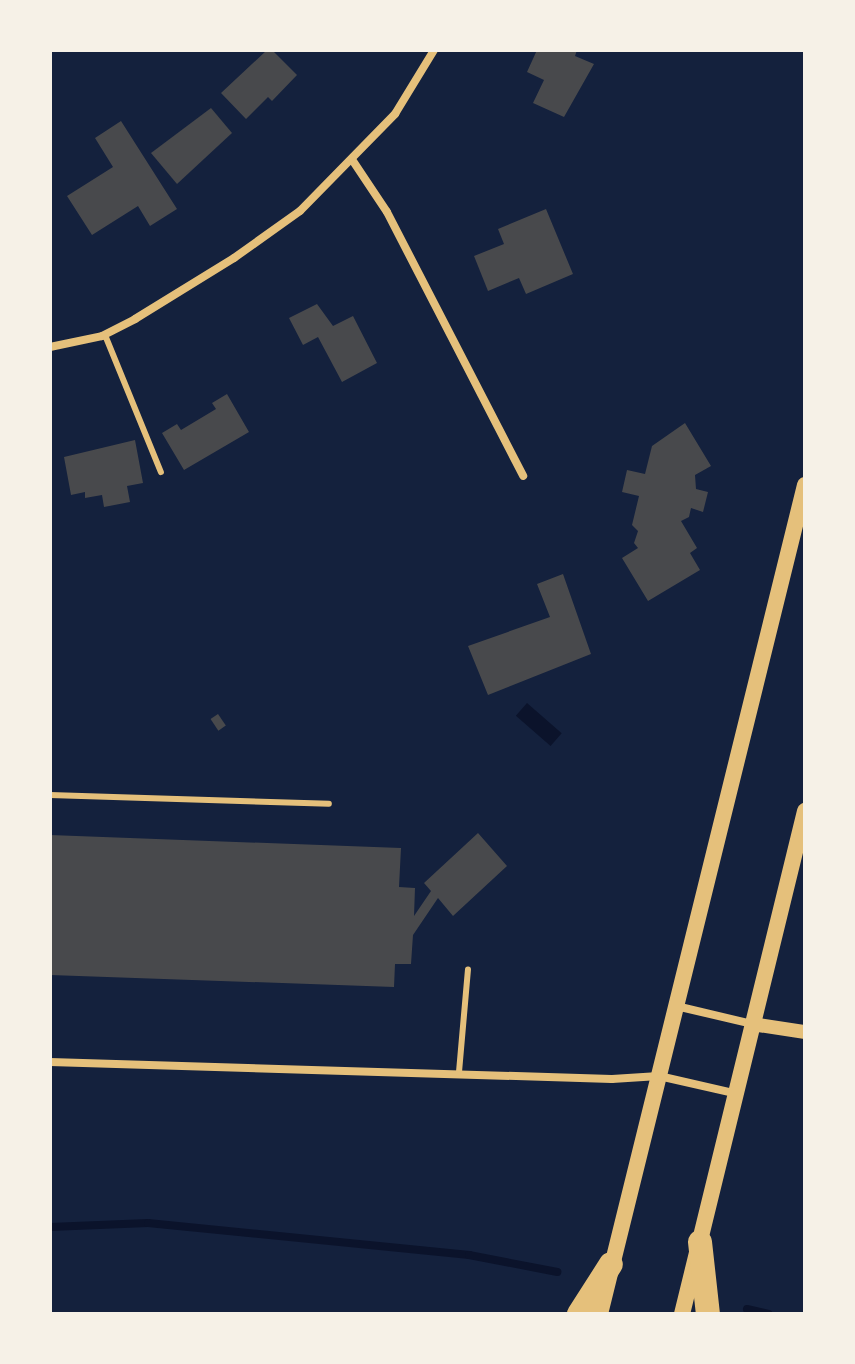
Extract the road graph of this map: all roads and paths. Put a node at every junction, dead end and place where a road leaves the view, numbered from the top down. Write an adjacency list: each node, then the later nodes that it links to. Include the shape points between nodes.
1 (434, 50): 2 (street, via 395,114)
2 (353, 161): 3 (street, via 300,211 234,258); 6 (street, via 387,212)
3 (105, 335): 4 (street); 5 (lane)
4 (50, 347)
5 (161, 472)
6 (523, 476)
7 (805, 485): 12 (main road)
8 (50, 795): 9 (lane)
9 (329, 804)
10 (805, 811): 13 (main road)
11 (468, 969): 16 (lane)
12 (676, 1006): 13 (street); 17 (main road)
13 (752, 1024): 14 (street); 18 (main road)
14 (805, 1032)
15 (50, 1062): 16 (street)
16 (459, 1072): 17 (street)
17 (659, 1076): 18 (street); 20 (main road)
18 (734, 1093): 19 (main road)
19 (700, 1242): 23 (main road); 24 (highway)
20 (611, 1264): 21 (highway); 22 (main road)
21 (579, 1314)
22 (600, 1314)
23 (682, 1314)
24 (708, 1314)

